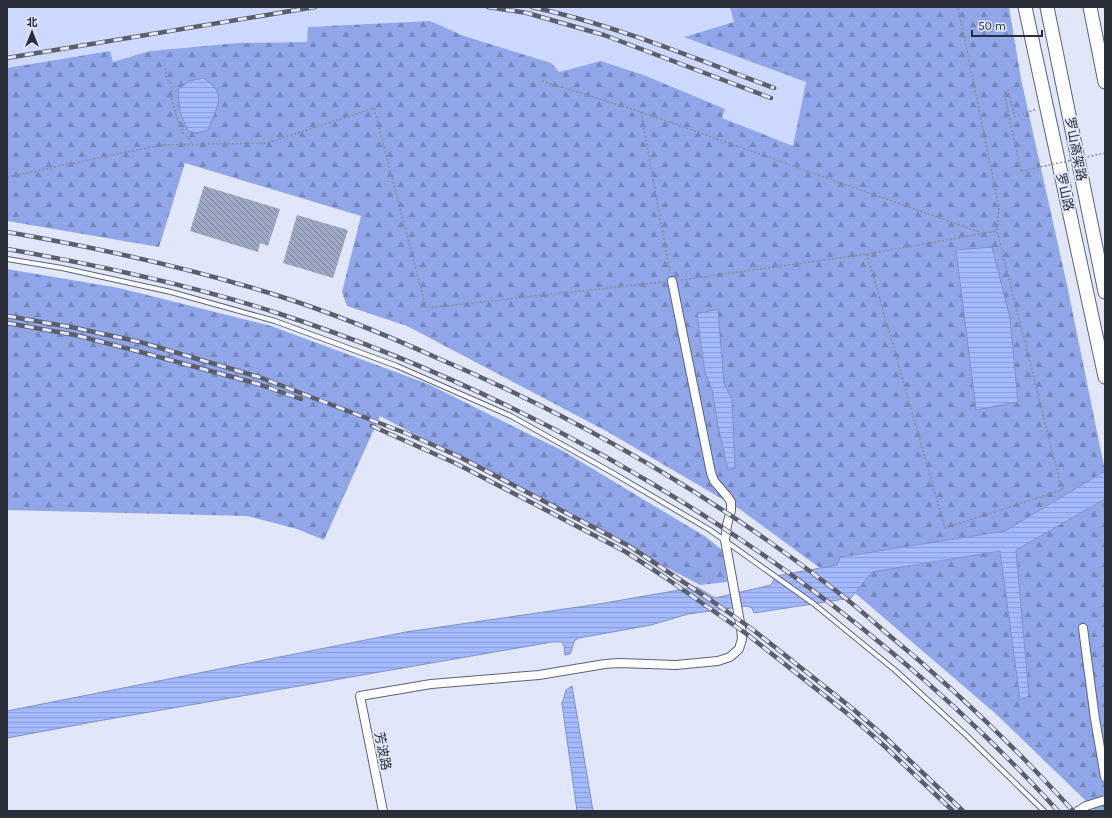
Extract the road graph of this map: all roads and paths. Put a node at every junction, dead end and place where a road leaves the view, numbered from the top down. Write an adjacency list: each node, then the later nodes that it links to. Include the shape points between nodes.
1 (958, 7): 13 (path, via 999,207)
2 (1025, 7): 8 (main road, 罗山路)
3 (1047, 7): 18 (main road, 罗山高架路)
4 (1090, 7): 7 (main road)
5 (165, 68): 10 (path, via 166,77 172,86 176,115 182,131)
6 (542, 81): 9 (path)
7 (1105, 82)
8 (1046, 105): 11 (path, bridge, via 1015,117 1008,90 1004,93 1021,171); 19 (main road, 罗山路)
9 (641, 112): 14 (path); 17 (path)
10 (193, 144): 12 (path, via 161,145); 17 (path, via 267,143 374,108 426,308)
11 (1105, 154)
12 (7, 177)
13 (997, 231): 14 (path); 15 (path, via 1062,490 945,528)
14 (984, 234): 15 (path)
15 (867, 254): 17 (path)
16 (7, 259): 20 (lane, via 62,268 171,292 275,321 397,366 511,416)
17 (672, 281): 20 (street, via 711,473 714,481 731,502)
18 (1105, 292)
19 (1105, 377)
20 (725, 540): 25 (street, 芳波路, via 741,628 741,644 739,650 723,660 676,665 606,664 539,675 430,684 360,696); 26 (lane, via 814,604 896,670)
21 (1083, 628): 22 (street)
22 (1102, 743): 23 (street)
23 (1105, 777)
24 (1105, 800): 27 (street)
25 (383, 811)
26 (1044, 811)
27 (1078, 811)

